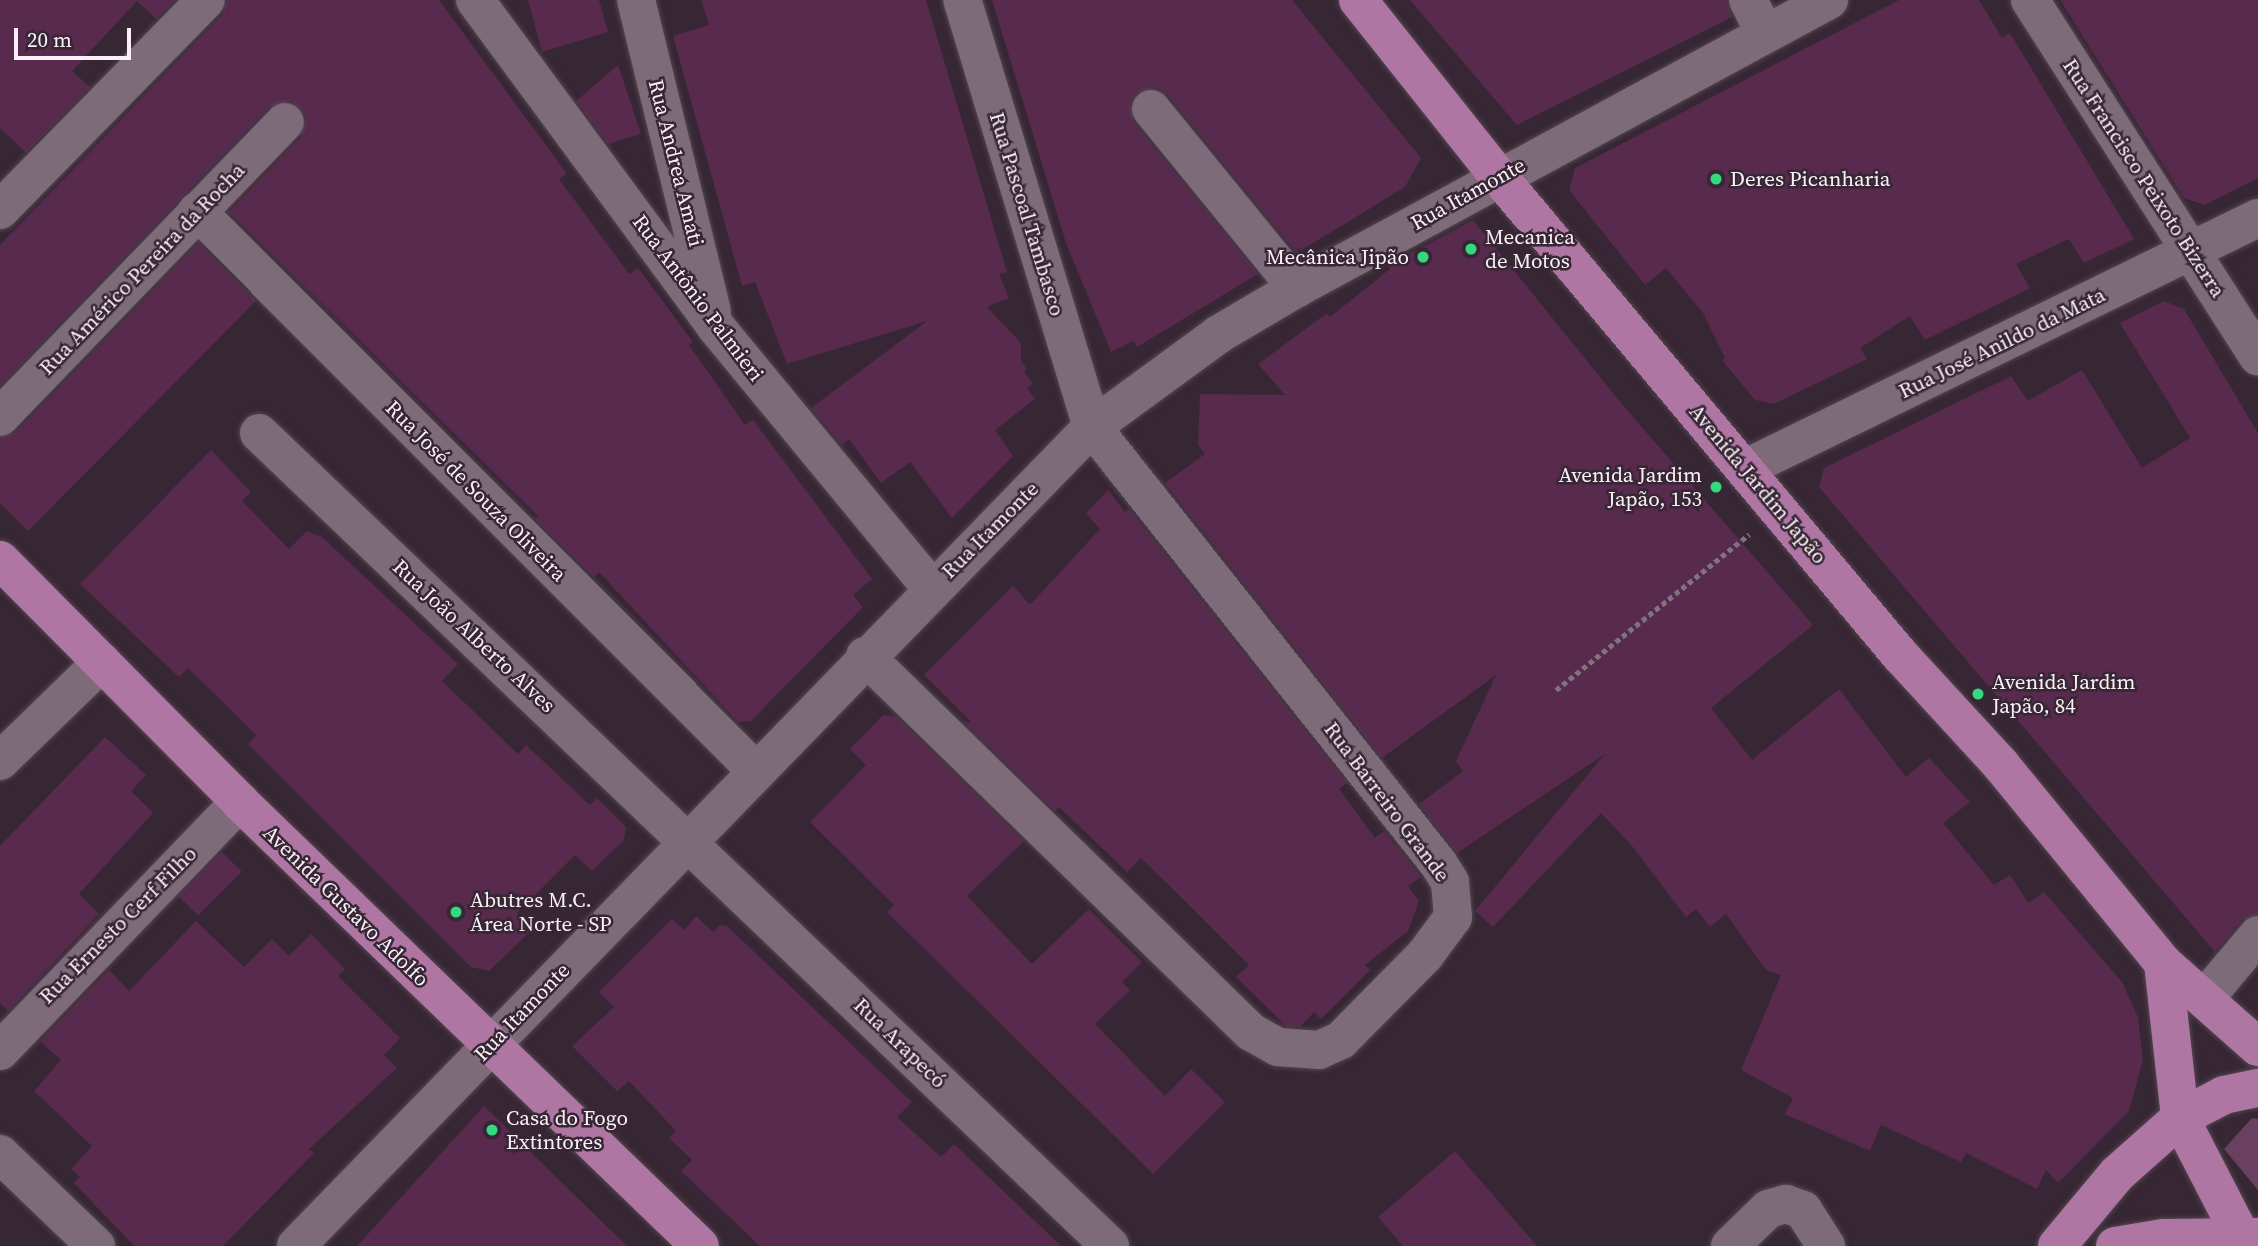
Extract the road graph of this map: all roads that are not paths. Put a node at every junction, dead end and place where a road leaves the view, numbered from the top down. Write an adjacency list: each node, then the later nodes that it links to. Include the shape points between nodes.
1 (206, 0): 12 (street)
2 (475, 0): 17 (street, Rua Antônio Palmieri)
3 (636, 0): 17 (street, Rua Andrea Amati)
4 (962, 0): 20 (street, Rua Pascoal Tambasco)
5 (1358, 0): 11 (main road, Avenida Jardim Japão)
6 (1829, 0): 8 (street, Rua Itamonte)
7 (2030, 0): 15 (street, Rua Francisco Peixoto Bizerra)
8 (1757, 16): 11 (street, Rua Itamonte)
9 (1151, 109): 16 (street)
10 (285, 122): 13 (street, Rua Américo Pereira da Rocha)
11 (1499, 177): 16 (street, Rua Itamonte); 22 (main road, Avenida Jardim Japão)
12 (0, 210)
13 (197, 211): 19 (street, Rua Américo Pereira da Rocha); 28 (street, Rua José de Souza Oliveira)
14 (2258, 218): 15 (street, Rua José Anildo da Mata)
15 (2192, 250): 18 (street, Rua Francisco Peixoto Bizerra); 22 (street, Rua José Anildo da Mata)
16 (1297, 288): 20 (street, Rua Itamonte, via 1219,334)
17 (716, 327): 24 (street, Rua Antônio Palmieri)
18 (2258, 356)
19 (0, 417)
20 (1092, 427): 24 (street, Rua Itamonte); 25 (street, Rua Barreiro Grande, via 1450,882 1453,918 1425,955 1350,1031 1319,1050 1278,1047 1251,1031)
21 (259, 433): 30 (street, Rua João Alberto Alves)
22 (1746, 468): 32 (main road, Avenida Jardim Japão, via 1900,655 2001,765)
23 (0, 560): 26 (main road, Avenida Gustavo Adolfo)
24 (931, 588): 25 (street, Rua Itamonte)
25 (865, 656): 28 (street, Rua Itamonte)
26 (102, 662): 27 (street); 29 (main road, Avenida Gustavo Adolfo)
27 (0, 761)
28 (755, 770): 30 (street, Rua Itamonte)
29 (240, 802): 34 (main road, Avenida Gustavo Adolfo); 36 (street, Rua Ernesto Cerf Filho)
30 (690, 840): 34 (street, Rua Itamonte); 44 (street, Rua Arapecó)
31 (2258, 935): 33 (street)
32 (2163, 964): 33 (main road, Avenida Jardim Japão); 38 (main road)
33 (2206, 997): 35 (main road, Avenida Jardim Japão)
34 (489, 1046): 42 (street, Rua Itamonte); 43 (main road, Avenida Gustavo Adolfo)
35 (2258, 1047)
36 (0, 1051)
37 (2258, 1088): 38 (main road, via 2224,1095)
38 (2180, 1118): 40 (main road); 47 (main road, via 2116,1174)
39 (7, 1167): 41 (street)
40 (2250, 1236): 48 (main road, via 2162,1238)
41 (96, 1246)
42 (296, 1246)
43 (699, 1246)
44 (1110, 1246)
45 (1730, 1246): 46 (street, via 1768,1209 1786,1204 1803,1210)
46 (1826, 1246)
47 (2057, 1246)
48 (2115, 1246)

